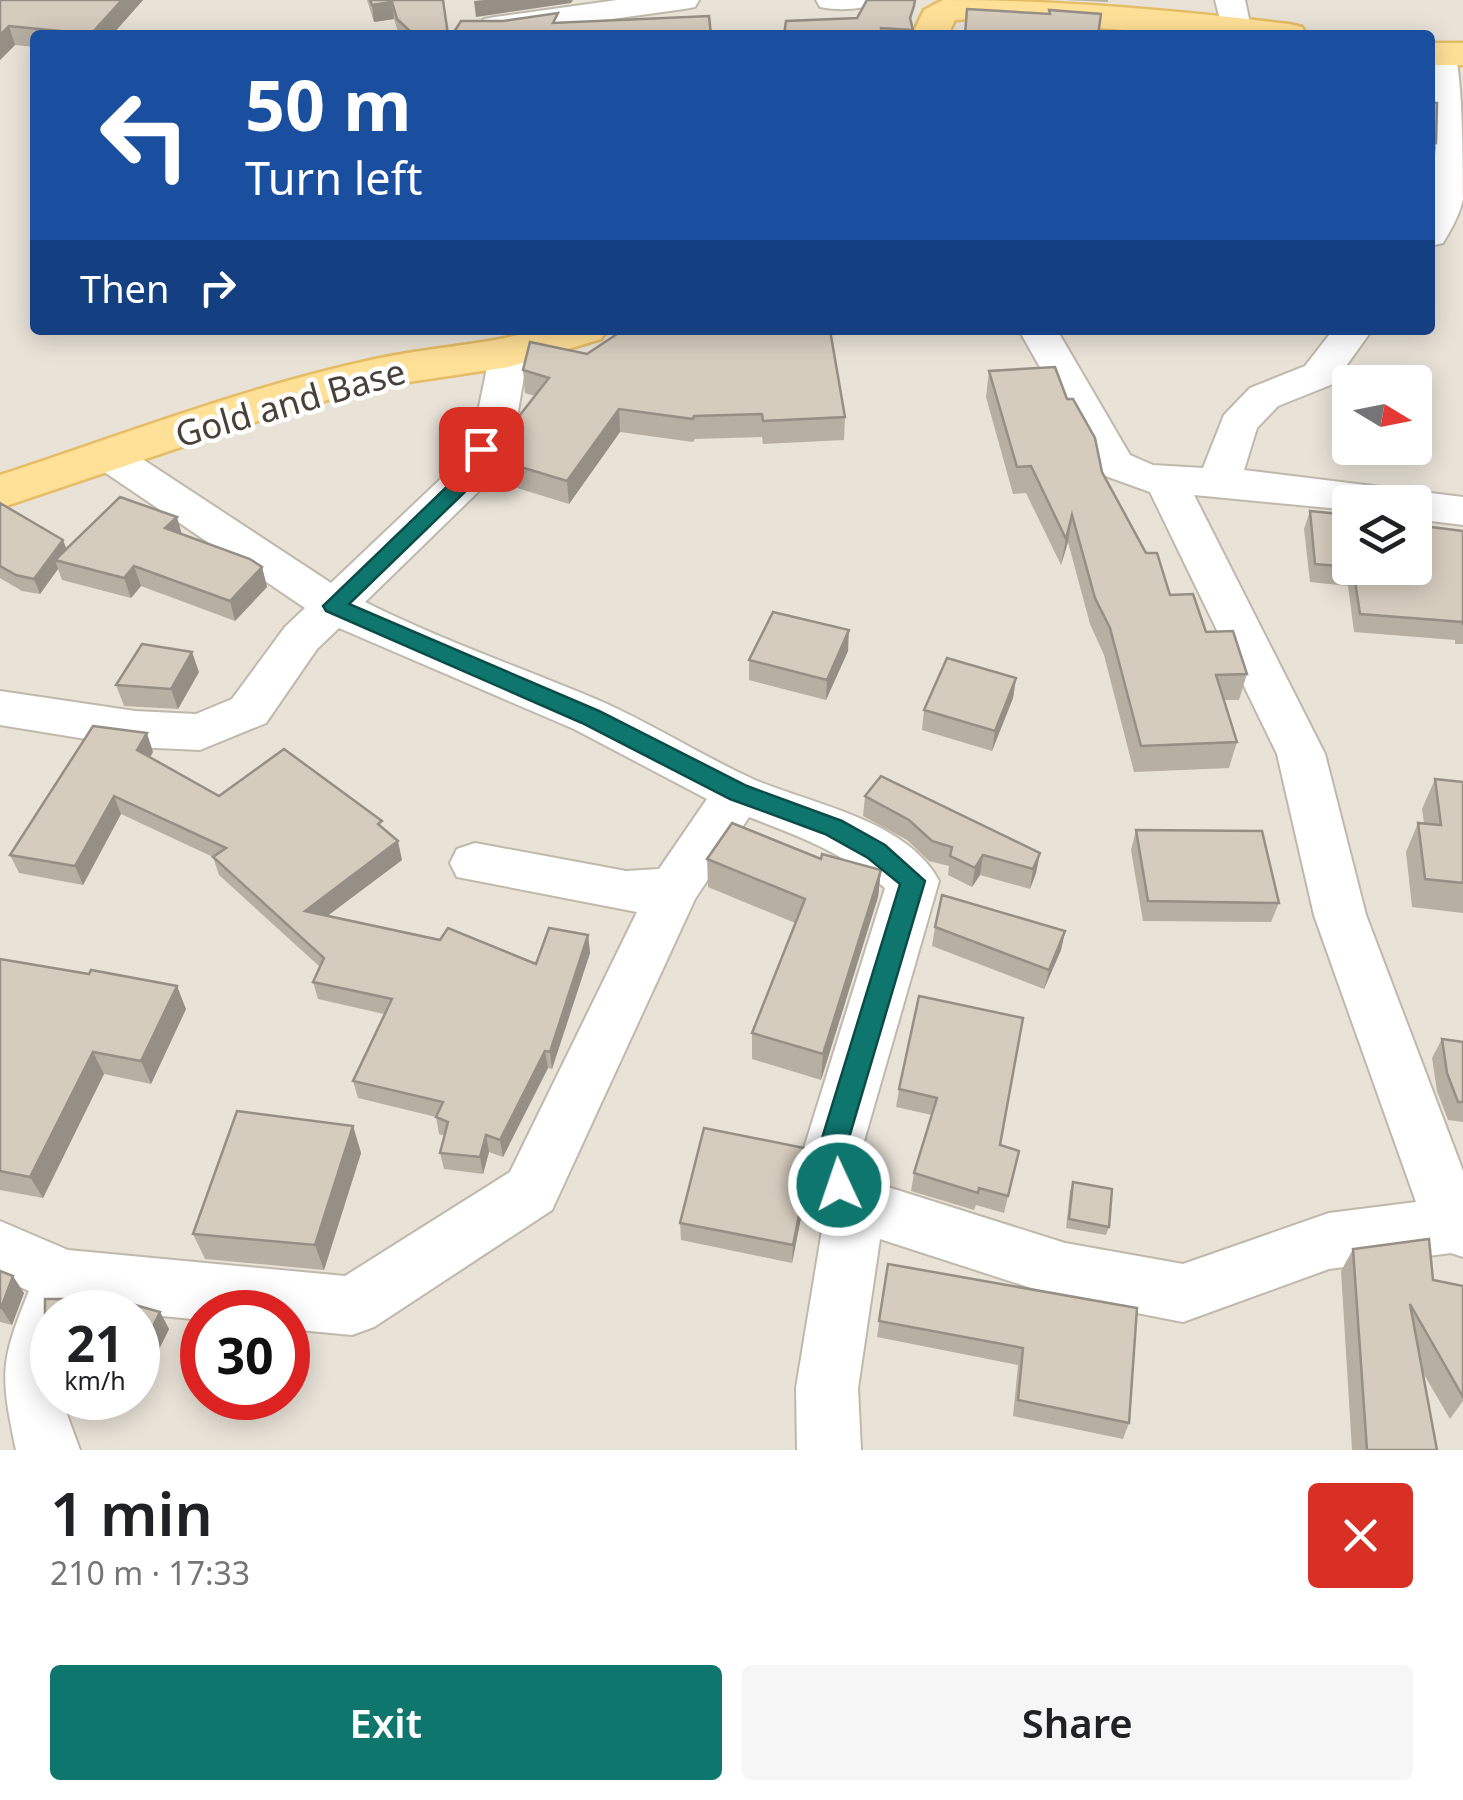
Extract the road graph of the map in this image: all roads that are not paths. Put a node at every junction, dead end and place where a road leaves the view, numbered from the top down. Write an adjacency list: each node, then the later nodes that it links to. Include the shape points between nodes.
1 (684, 0): 6 (street)
2 (831, 0): 3 (street)
3 (853, 0)
4 (939, 14): 5 (main road, via 1018,4)
5 (1232, 14): 7 (main road)
6 (474, 30)
7 (1275, 30)
8 (1445, 54): 9 (street, via 1461,158 1450,212)
9 (1435, 229)
10 (569, 335): 13 (main road, Gold and Base)
11 (1041, 335): 16 (street, via 1116,464)
12 (1349, 335): 15 (street, via 1318,375 1264,397 1238,424)
13 (508, 354): 14 (main road, Gold and Base, via 381,372); 21 (street, via 498,417 465,480)
14 (108, 456): 17 (main road, Gold and Base); 21 (street)
15 (1219, 482): 16 (street); 18 (street)
16 (1167, 483): 27 (street, via 1301,754 1340,915)
17 (0, 492)
18 (1332, 495)
19 (1432, 507): 20 (street)
20 (1463, 511)
21 (334, 606): 22 (street, via 301,638 249,711 200,732 135,730); 23 (street, via 590,717)
22 (0, 708)
23 (738, 793): 25 (street); 26 (street, via 834,828 913,881 833,1148 839,1185)
24 (475, 862): 25 (street, via 626,892)
25 (674, 889): 29 (street, via 531,1192 367,1297 352,1306)
26 (856, 1204): 27 (street, via 1065,1271 1183,1293 1329,1241); 31 (street, via 828,1388)
27 (1458, 1228)
28 (0, 1249): 29 (street)
29 (64, 1278): 30 (street, via 22,1378)
30 (48, 1450)
31 (829, 1450)

